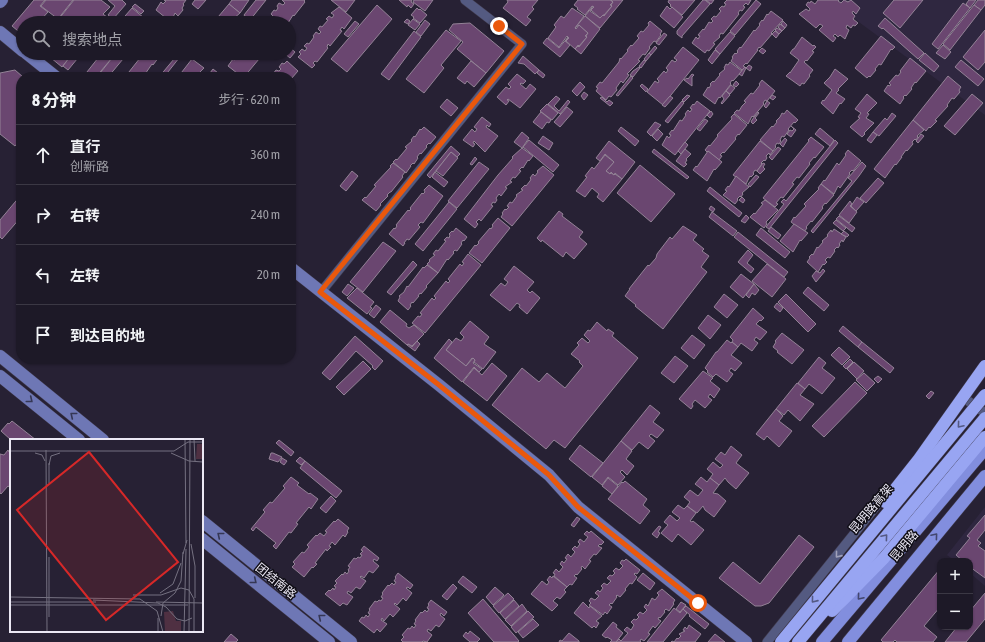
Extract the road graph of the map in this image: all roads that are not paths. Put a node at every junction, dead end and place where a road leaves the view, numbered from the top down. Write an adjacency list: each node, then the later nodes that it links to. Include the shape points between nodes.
1 (465, 0): 7 (street, via 522,44)
2 (0, 32): 3 (street)
3 (16, 45)
4 (35, 60): 5 (street)
5 (50, 72)
6 (296, 272): 7 (street)
7 (320, 292): 26 (street, via 537,465 578,507)
8 (0, 356): 18 (street, one-way to 8)
9 (985, 366): 23 (highway, bridge, via 919,459 872,517)
10 (985, 372): 13 (street)
11 (0, 376): 17 (street, one-way to 17)
12 (985, 395): 23 (highway, 昆明路高架, one-way to 23, bridge)
13 (964, 398): 14 (street); 27 (street, one-way to 27)
14 (985, 414)
15 (985, 418): 29 (highway, one-way to 15)
16 (985, 437): 29 (highway, via 884,558)
17 (78, 439)
18 (102, 439)
19 (985, 449): 30 (main road, 昆明路, one-way to 30)
20 (985, 476): 31 (main road, 昆明路, one-way to 20)
21 (203, 522): 25 (street, 团结南路, one-way to 21)
22 (203, 540): 24 (street, 团结南路, one-way to 24)
23 (843, 565): 28 (highway, 昆明路高架, one-way to 28, bridge)
24 (329, 642)
25 (351, 642)
26 (746, 642)
27 (767, 642)
28 (781, 642)
29 (799, 642)
30 (822, 642)
31 (848, 642)

